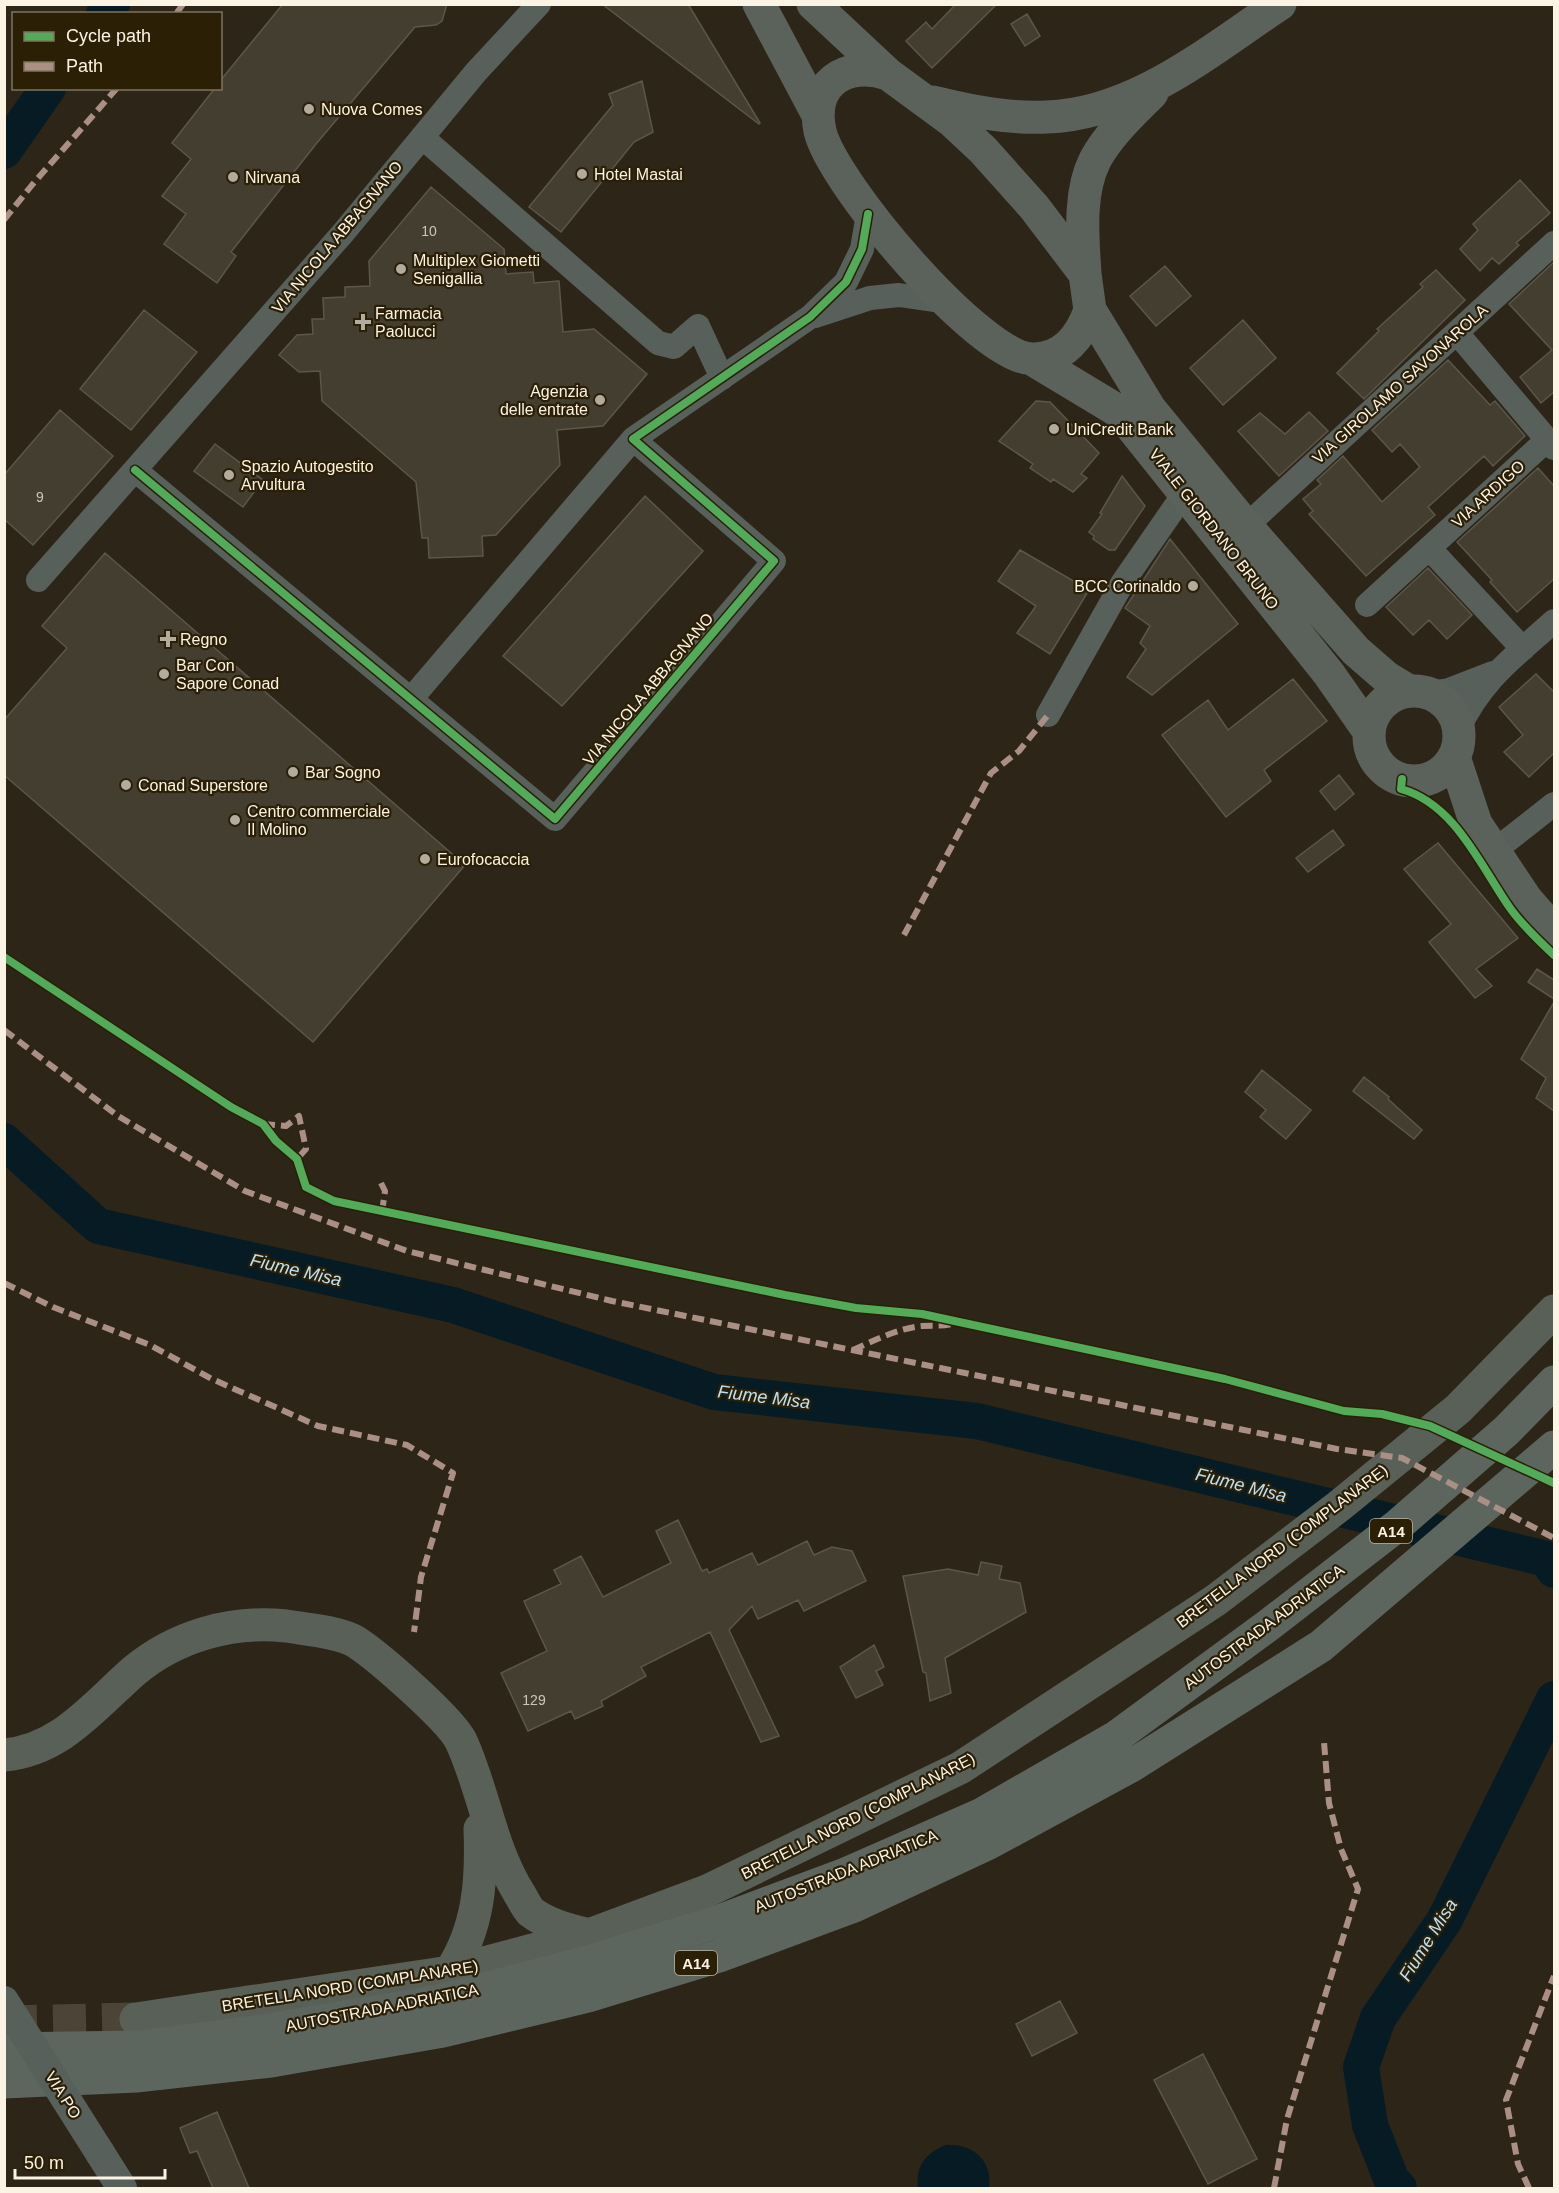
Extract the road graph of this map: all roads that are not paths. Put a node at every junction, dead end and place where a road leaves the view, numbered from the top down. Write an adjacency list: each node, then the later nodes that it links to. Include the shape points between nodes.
1 (539, 4): 9 (street, VIA NICOLA ABBAGNANO)
2 (759, 4): 8 (main road, VIALE GIORDANO BRUNO)
3 (813, 4): 5 (main road, VIALE GIORDANO BRUNO)
4 (1280, 4): 6 (main road)
5 (888, 74): 7 (main road, VIALE GIORDANO BRUNO); 8 (main road, VIALE GIORDANO BRUNO, via 864,70 840,75 828,85)
6 (1162, 83): 7 (main road, via 1112,103 1048,117 992,114); 12 (main road, via 1112,134 1095,160 1084,204)
7 (925, 100): 12 (main road, VIALE GIORDANO BRUNO, via 984,150 1056,233)
8 (818, 115): 10 (main road, VIALE GIORDANO BRUNO, via 825,146)
9 (422, 137): 18 (street, via 658,343 674,347 698,326); 21 (street, VIA NICOLA ABBAGNANO)
10 (868, 214): 13 (main road, VIALE GIORDANO BRUNO, via 903,258); 15 (street, via 862,249 846,282)
11 (1554, 243): 16 (street, VIA GIROLAMO SAVONAROLA)
12 (1085, 274): 14 (main road, VIALE GIORDANO BRUNO)
13 (947, 302): 15 (street, via 899,295 870,298); 17 (main road, VIALE GIORDANO BRUNO, via 993,340)
14 (1090, 310): 17 (main road, via 1084,329 1071,345 1056,354); 23 (main road, VIALE GIORDANO BRUNO, via 1150,409)
15 (810, 317): 18 (street)
16 (1456, 333): 20 (street, VIA ARDIGO); 23 (street, VIA GIROLAMO SAVONAROLA)
17 (1032, 359): 22 (main road, VIALE GIORDANO BRUNO, via 1114,409)
18 (722, 378): 19 (street)
19 (633, 439): 31 (street); 31 (street, VIA NICOLA ABBAGNANO, via 774,561 561,813 555,819)
20 (1551, 444): 24 (street, VIA ARDIGO)
21 (135, 470): 25 (street, VIA NICOLA ABBAGNANO); 31 (street, VIA NICOLA ABBAGNANO)
22 (1185, 491): 32 (street, via 1123,582); 33 (main road, VIALE GIORDANO BRUNO, via 1352,703)
23 (1246, 525): 30 (main road, VIALE GIORDANO BRUNO, via 1356,651 1386,677)
24 (1429, 548): 26 (street, VIA ARDIGO); 28 (street)
25 (38, 580)
26 (1367, 605)
27 (1554, 621): 28 (street)
28 (1523, 649): 29 (street)
29 (1498, 671): 30 (street, via 1449,690); 34 (street, via 1474,699)
30 (1419, 692): 33 (main road, via 1394,695 1382,703); 34 (main road, via 1449,707)
31 (411, 699)
32 (1048, 715)
33 (1368, 730): 35 (main road, via 1370,748 1378,764 1394,777)
34 (1456, 743): 35 (main road, via 1438,773); 37 (main road)
35 (1418, 781): 37 (main road)
36 (1554, 804): 38 (street)
37 (1476, 824): 38 (main road)
38 (1494, 851): 39 (main road, via 1526,899)
39 (1554, 931)
40 (1554, 1311): 49 (main road, BRETELLA NORD (COMPLANARE), via 1458,1409 1339,1506 1216,1600 960,1768 707,1891)
41 (1554, 1382): 54 (highway, AUTOSTRADA ADRIATICA / A14, via 1506,1431 1398,1525 1116,1737 982,1814 843,1875 717,1922 584,1963 439,2001 138,2047)
42 (1552, 1449): 55 (highway, AUTOSTRADA ADRIATICA / A14, via 1321,1646 1131,1766 989,1842 854,1906 719,1956 588,1996 432,2033 260,2063 136,2076)
43 (4, 1736): 44 (main road)
44 (40, 1746): 45 (main road); 46 (main road, via 81,1722 135,1670 172,1645 208,1631 261,1623 308,1629 354,1641 421,1696 460,1739)
45 (4, 1755)
46 (478, 1791): 47 (main road, via 505,1870); 48 (main road, via 482,1877)
47 (530, 1911): 49 (main road, via 559,1927); 50 (main road)
48 (473, 1920): 50 (main road, via 488,1939); 51 (main road, via 462,1954)
49 (590, 1935): 50 (main road, BRETELLA NORD (COMPLANARE))
50 (513, 1957): 51 (main road, BRETELLA NORD (COMPLANARE))
51 (450, 1972): 53 (main road, BRETELLA NORD (COMPLANARE))
52 (4, 2001): 56 (street, VIA PO, bridge)
53 (136, 2019)
54 (4, 2049)
55 (4, 2082)
56 (122, 2188)

